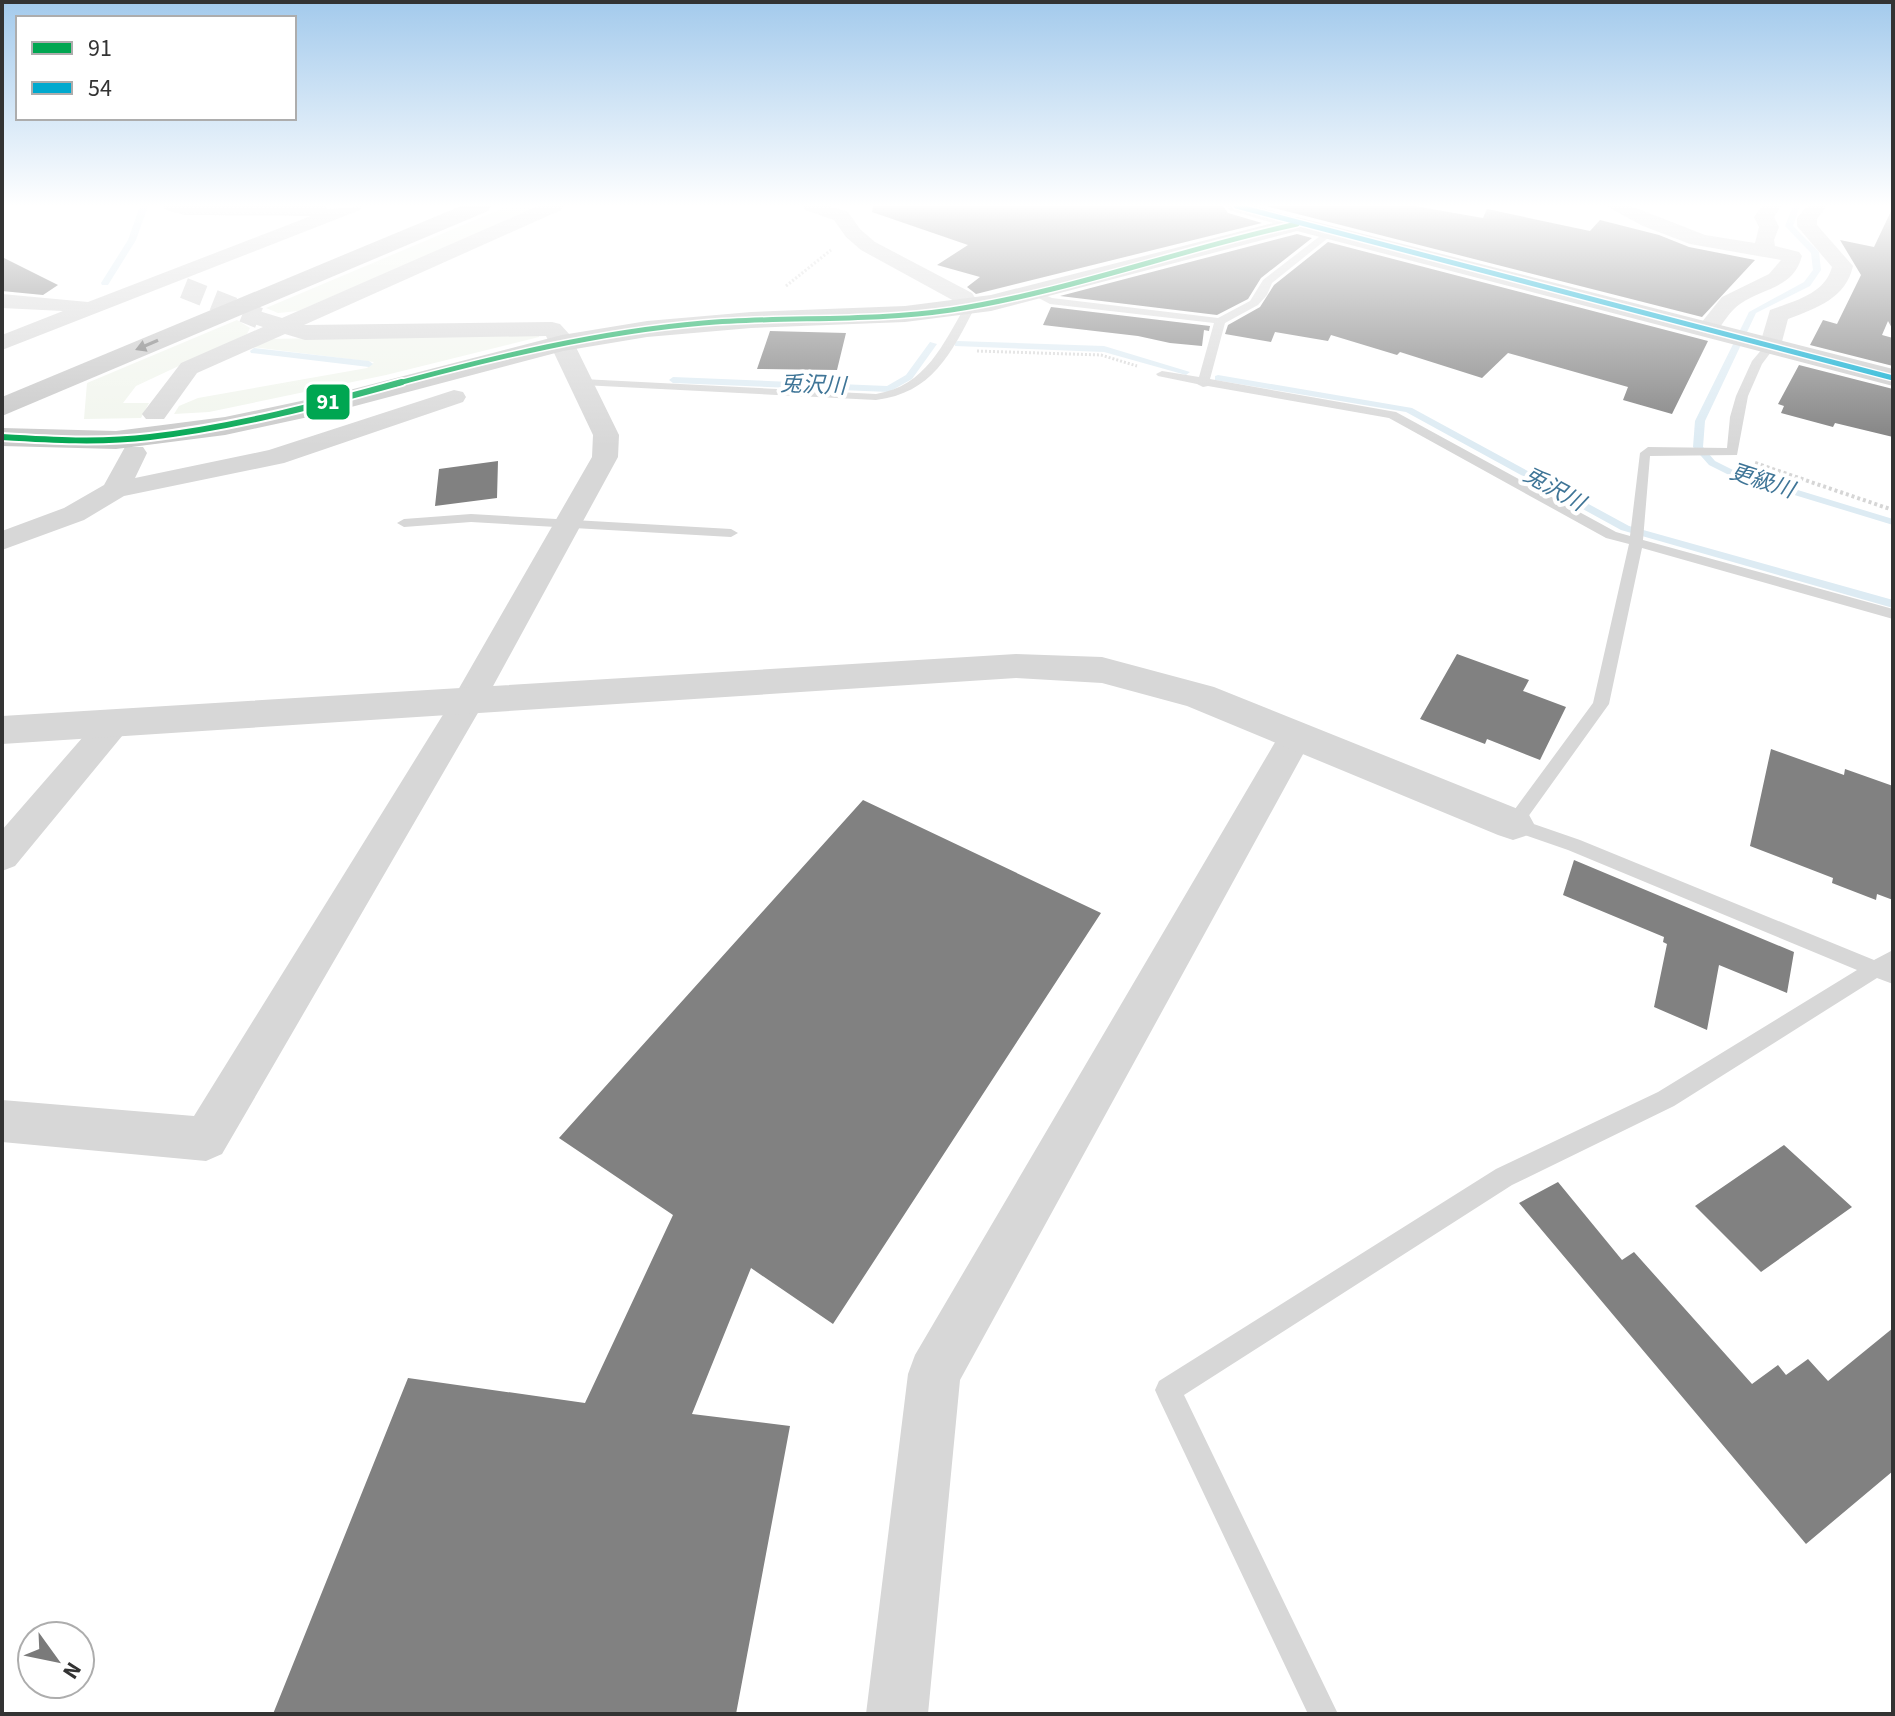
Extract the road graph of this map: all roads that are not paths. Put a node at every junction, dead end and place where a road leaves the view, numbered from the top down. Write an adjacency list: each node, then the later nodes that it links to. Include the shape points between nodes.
1 (144, 286): 14 (street)
2 (180, 286): 11 (street)
3 (290, 286): 28 (highway, one-way to 28)
4 (372, 286): 18 (street)
5 (942, 286): 15 (street)
6 (1066, 286): 12 (main road)
7 (1265, 286): 17 (lane, via 1254,303)
8 (1542, 286): 19 (main road)
9 (1764, 286): 19 (street, via 1731,300)
10 (1833, 286): 22 (street, via 1825,295 1778,315)
11 (184, 288)
12 (1036, 294): 15 (main road); 17 (lane, via 1050,301)
13 (2, 301): 14 (street)
14 (91, 306): 20 (street)
15 (970, 307): 21 (main road, via 647,329); 25 (lane, via 930,367 915,385 898,394)
16 (259, 318): 18 (street)
17 (1220, 321): 26 (lane)
18 (282, 326): 21 (street, via 305,333 549,328); 29 (street, via 189,368)
19 (1716, 330): 22 (main road)
20 (2, 343)
21 (562, 343): 25 (street); 30 (main road, via 225,426 116,440)
22 (1767, 343): 24 (main road); 36 (lane, via 1768,353 1757,360 1740,402 1728,452 1648,451 1644,456)
23 (1162, 374): 26 (lane)
24 (1893, 378)
25 (582, 382): 34 (street, via 606,435 605,457)
26 (1203, 384): 36 (lane, via 1403,419 1611,535)
27 (454, 397): 32 (street, via 275,457)
28 (2, 407)
29 (155, 414)
30 (2, 437)
31 (134, 453): 32 (street)
32 (115, 490): 37 (street, via 74,514)
33 (404, 523): 34 (lane, via 471,518)
34 (567, 524): 35 (lane); 39 (street)
35 (731, 533)
36 (1636, 536): 38 (lane); 43 (lane, via 1601,704)
37 (2, 541)
38 (1893, 614)
39 (469, 699): 40 (street); 42 (street, via 1067,667 1165,685); 46 (street, via 206,1139)
40 (115, 722): 41 (street); 44 (street)
41 (2, 730)
42 (1296, 736): 43 (street); 47 (street, via 934,1374)
43 (1513, 824): 45 (lane)
44 (2, 856)
45 (1888, 968): 48 (lane, via 1666,1099 1504,1177 1168,1390)
46 (2, 1121)
47 (897, 1714)
48 (1323, 1714)

